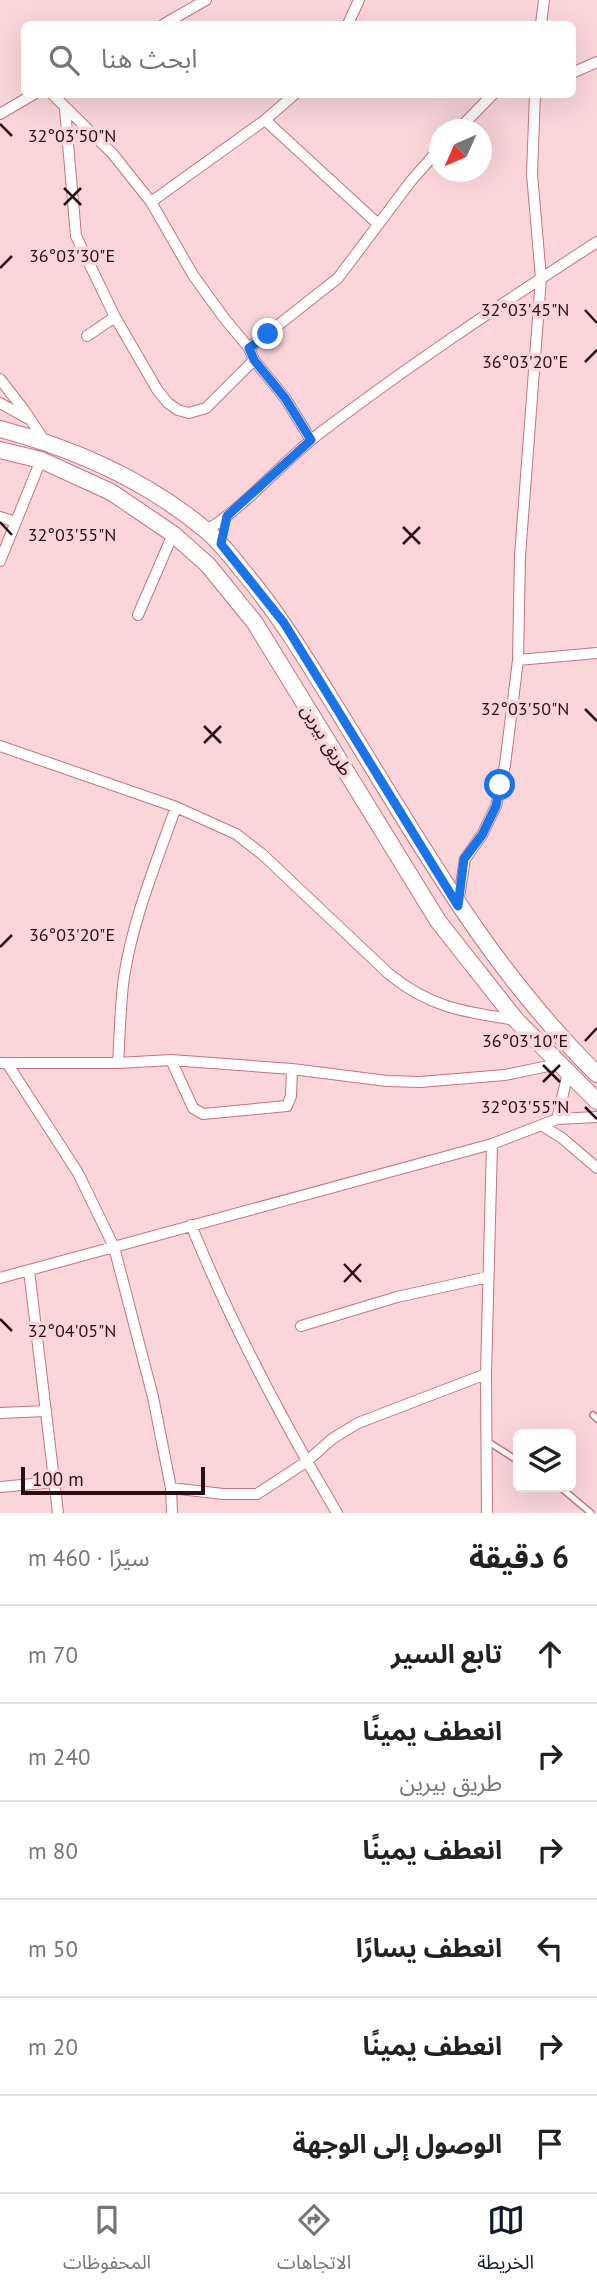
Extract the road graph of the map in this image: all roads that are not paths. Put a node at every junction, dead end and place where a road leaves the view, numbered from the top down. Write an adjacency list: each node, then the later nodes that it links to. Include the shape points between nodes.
1 (206, 0): 4 (street)
2 (359, 0): 5 (street)
3 (544, 0): 6 (street)
4 (169, 21)
5 (349, 21)
6 (541, 21)
7 (597, 62): 8 (street)
8 (576, 71)
9 (27, 98): 15 (street)
10 (55, 98): 14 (street)
11 (290, 98): 17 (street)
12 (490, 98): 16 (street)
13 (535, 98): 22 (street, via 532,174)
14 (65, 110): 19 (street, via 112,153); 23 (street, via 76,236)
15 (0, 114)
16 (469, 119)
17 (265, 120): 19 (street); 20 (street)
18 (429, 160): 20 (street)
19 (151, 202): 25 (street, via 193,275)
20 (378, 224): 25 (street, via 338,278)
21 (597, 242): 22 (street)
22 (541, 278): 32 (street); 44 (street, via 520,556)
23 (115, 317): 24 (street); 26 (street, via 158,391 178,410 189,413 206,408)
24 (87, 336)
25 (249, 348): 26 (street)
26 (254, 360): 32 (street)
27 (0, 379): 29 (street)
28 (0, 403): 29 (street)
29 (31, 420): 31 (street)
30 (0, 429): 31 (main road, طريق بيرين)
31 (44, 440): 38 (main road, طريق بيرين, via 135,480)
32 (311, 440): 35 (street)
33 (0, 450): 34 (main road, طريق بيرين)
34 (41, 460): 37 (street); 39 (main road, طريق بيرين, via 110,492)
35 (227, 516): 38 (street); 40 (street)
36 (0, 517): 37 (street)
37 (16, 522): 41 (street)
38 (206, 531): 40 (main road, طريق بيرين)
39 (173, 534): 42 (street); 48 (main road, طريق بيرين, via 208,565 255,623 438,921)
40 (221, 544): 47 (main road, طريق بيرين, via 284,623)
41 (0, 561)
42 (138, 615)
43 (597, 653): 44 (street)
44 (518, 660): 47 (street, via 496,806 464,859)
45 (0, 746): 46 (street)
46 (176, 807): 48 (street, via 247,841 410,991 463,1011); 51 (street, via 127,958)
47 (458, 906): 54 (main road, طريق بيرين, via 547,1023)
48 (516, 1020): 53 (main road, طريق بيرين)
49 (171, 1060): 51 (street); 52 (street); 52 (street, via 193,1108 203,1114 287,1106)
50 (3, 1063): 51 (street); 62 (street, via 78,1173)
51 (118, 1063)
52 (292, 1069): 53 (street, via 420,1082)
53 (563, 1069): 55 (main road, طريق بيرين); 57 (street)
54 (597, 1074)
55 (597, 1101)
56 (597, 1117): 57 (street)
57 (557, 1119): 58 (street)
58 (543, 1126): 59 (street); 60 (street)
59 (492, 1144): 61 (street); 64 (street)
60 (597, 1168)
61 (191, 1225): 62 (street); 72 (street, via 261,1379)
62 (114, 1247): 63 (street); 75 (street)
63 (29, 1270): 65 (street); 68 (street)
64 (488, 1277): 66 (street, via 397,1297); 67 (street)
65 (0, 1279)
66 (301, 1326)
67 (486, 1374): 70 (street); 72 (street, via 358,1423)
68 (46, 1410): 69 (street); 73 (street)
69 (0, 1413)
70 (487, 1441): 71 (lane); 80 (street)
71 (513, 1458)
72 (306, 1462): 75 (street, via 257,1494); 79 (street)
73 (54, 1482): 74 (street); 77 (street)
74 (0, 1487)
75 (171, 1488): 78 (street)
76 (566, 1492): 81 (lane)
77 (58, 1513)
78 (172, 1513)
79 (337, 1513)
80 (487, 1513)
81 (591, 1513)

